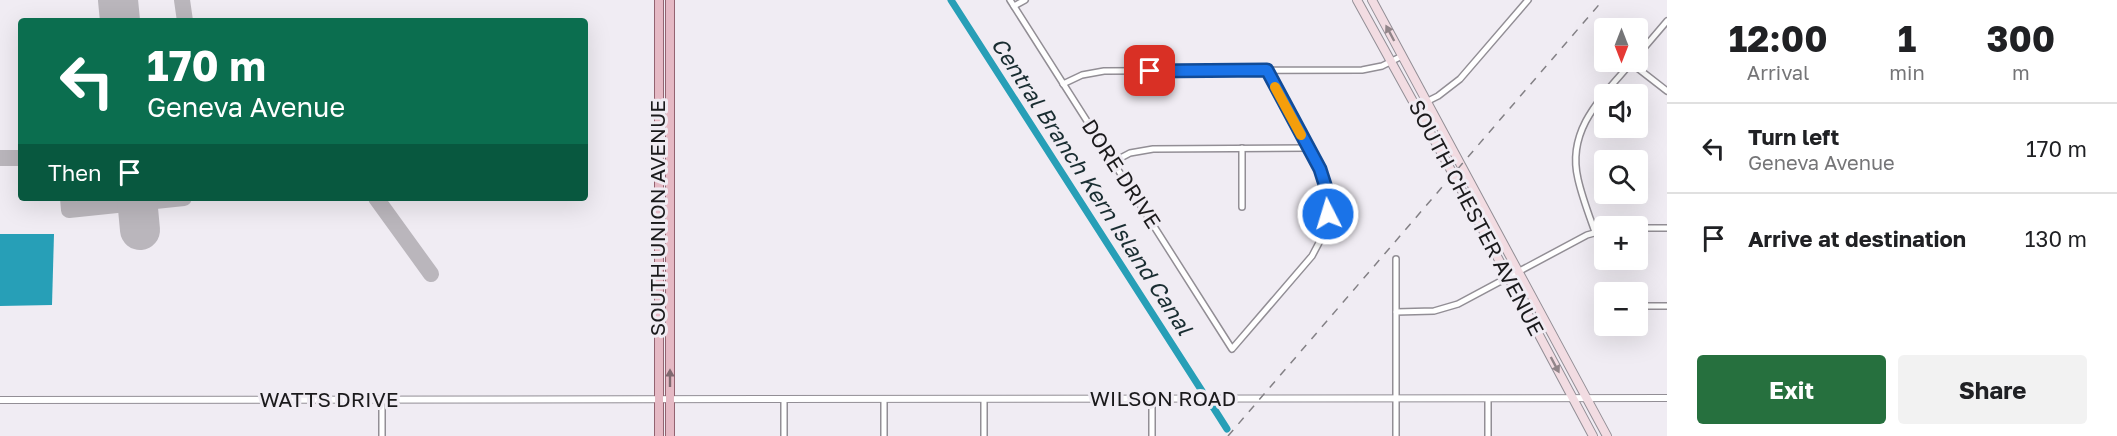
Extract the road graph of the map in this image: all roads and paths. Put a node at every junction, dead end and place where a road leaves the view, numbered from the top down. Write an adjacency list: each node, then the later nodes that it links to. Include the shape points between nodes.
1 (659, 0): 10 (main road, SOUTH UNION AVENUE)
2 (1010, 0): 8 (street, DORE DRIVE)
3 (1025, 0): 8 (street)
4 (1357, 0): 13 (main road, SOUTH CHESTER AVENUE)
5 (1372, 0): 12 (main road, SOUTH CHESTER AVENUE, one-way to 5)
6 (1528, 0): 20 (street, via 1460,79)
7 (669, 3): 18 (main road, SOUTH UNION AVENUE)
8 (1014, 6): 17 (street, DORE DRIVE)
9 (1667, 21): 11 (street)
10 (659, 33): 18 (main road, via 664,39 664,82); 26 (main road, SOUTH UNION AVENUE)
11 (1648, 43)
12 (1402, 56): 13 (street); 20 (main road, SOUTH CHESTER AVENUE)
13 (1392, 61): 14 (street, via 1362,70); 21 (main road, SOUTH CHESTER AVENUE)
14 (1267, 70): 17 (street, via 1104,71); 23 (street)
15 (1623, 72): 30 (street, via 1593,107 1578,138 1576,168)
16 (1643, 72): 19 (street)
17 (1063, 84): 24 (street, DORE DRIVE)
18 (670, 88): 27 (main road, SOUTH UNION AVENUE)
19 (1667, 91)
20 (1426, 101): 21 (street); 33 (main road, SOUTH CHESTER AVENUE)
21 (1416, 107): 34 (main road, SOUTH CHESTER AVENUE)
22 (1242, 148): 23 (street); 24 (street, via 1153,149 1130,153); 25 (street)
23 (1308, 148): 24 (street, DORE DRIVE, via 1327,191 1328,214 1322,237 1312,256 1232,349)
24 (1113, 162)
25 (1242, 207)
26 (659, 212): 27 (main road); 39 (main road, SOUTH UNION AVENUE)
27 (670, 212): 40 (main road, SOUTH UNION AVENUE, one-way to 27)
28 (1648, 228): 29 (street)
29 (1667, 228)
30 (1594, 229)
31 (1594, 233): 33 (street)
32 (1396, 260): 37 (street)
33 (1518, 271): 34 (street); 50 (main road, SOUTH CHESTER AVENUE)
34 (1508, 277): 37 (street, via 1447,308); 47 (main road, SOUTH CHESTER AVENUE, one-way to 47)
35 (1648, 306): 36 (street)
36 (1667, 306)
37 (1396, 312): 45 (street)
38 (1667, 398): 50 (street, WILSON ROAD)
39 (659, 399): 40 (street, WILSON ROAD); 49 (street, WATTS DRIVE); 52 (main road, SOUTH UNION AVENUE)
40 (670, 399): 41 (street, WILSON ROAD); 53 (main road, SOUTH UNION AVENUE)
41 (784, 399): 42 (street, WILSON ROAD); 54 (street)
42 (884, 399): 43 (street, WILSON ROAD); 55 (street)
43 (984, 399): 44 (street, WILSON ROAD); 56 (street)
44 (1152, 399): 45 (street, WILSON ROAD); 57 (street)
45 (1396, 399): 46 (street, WILSON ROAD); 58 (street)
46 (1488, 399): 47 (street, WILSON ROAD); 59 (street)
47 (1574, 399): 50 (street, WILSON ROAD); 60 (main road, SOUTH CHESTER AVENUE)
48 (0, 400): 49 (street, WATTS DRIVE)
49 (382, 400): 51 (street)
50 (1588, 400): 61 (main road, SOUTH CHESTER AVENUE)
51 (382, 436)
52 (658, 436)
53 (670, 436)
54 (784, 436)
55 (884, 436)
56 (984, 436)
57 (1152, 436)
58 (1396, 436)
59 (1488, 436)
60 (1593, 436)
61 (1607, 436)

